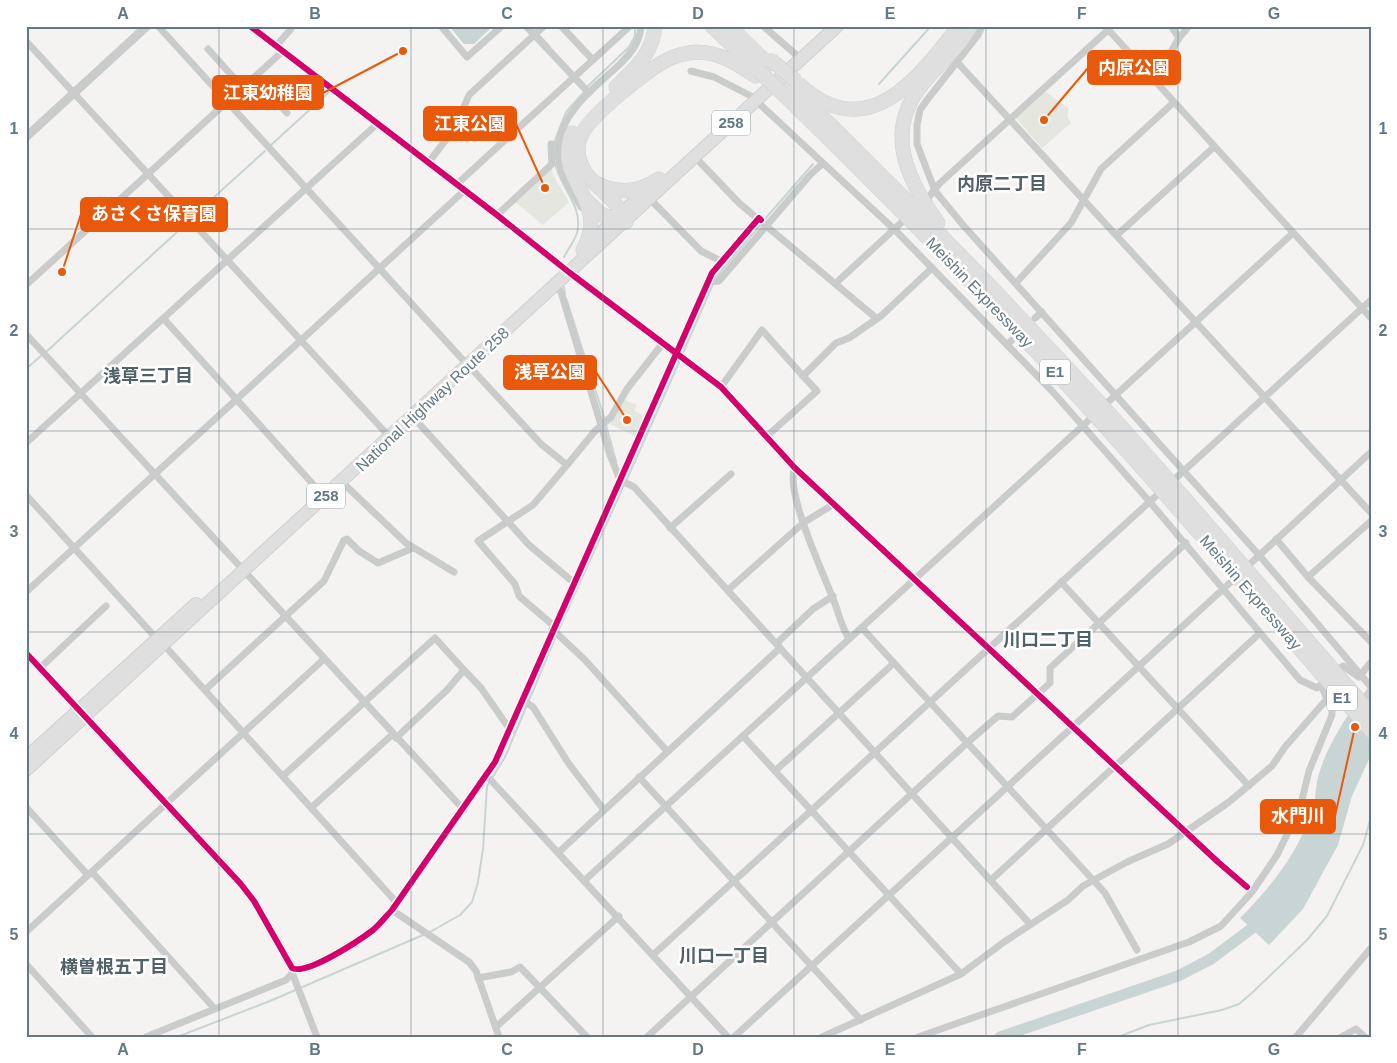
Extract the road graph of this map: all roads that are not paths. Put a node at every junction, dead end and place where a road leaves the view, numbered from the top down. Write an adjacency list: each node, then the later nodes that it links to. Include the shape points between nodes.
1 (148, 26): 41 (street)
2 (158, 26): 43 (street)
3 (250, 26): 27 (street)
4 (290, 26): 27 (street, via 292,29)
5 (440, 26): 6 (street, via 467,57)
6 (502, 26)
7 (526, 26): 24 (street)
8 (561, 26): 31 (street)
9 (630, 26): 31 (street)
10 (641, 26): 40 (street, via 634,49)
11 (655, 26): 64 (highway, via 652,42 643,59 573,130 568,148 570,167)
12 (712, 26): 33 (highway)
13 (729, 26): 33 (highway)
14 (734, 26): 33 (highway)
15 (763, 26): 30 (street)
16 (826, 26): 30 (highway, National Highway Route 258 / 258)
17 (838, 26): 30 (highway, National Highway Route 258 / 258)
18 (959, 26): 39 (highway, via 906,87 892,99 876,106 857,109 837,107 814,96)
19 (970, 26): 101 (highway, via 916,92 907,108 901,129 906,163 916,188 940,226)
20 (982, 26): 32 (street)
21 (1171, 26): 25 (street)
22 (1189, 26): 25 (street)
23 (1106, 28): 37 (street); 46 (street)
24 (538, 32): 35 (street); 52 (street, via 470,95 455,128)
25 (1179, 38): 37 (street)
26 (26, 41): 41 (street)
27 (276, 46): 29 (street)
28 (208, 49): 38 (street)
29 (283, 51): 36 (street); 47 (street)
30 (799, 57): 42 (highway, National Highway Route 258 / 258)
31 (593, 60): 35 (street)
32 (957, 62): 46 (street); 60 (street, via 920,110 917,125 917,144)
33 (763, 68): 39 (highway); 39 (highway, bridge); 55 (highway, via 705,53 677,55 655,66 584,130 578,149)
34 (692, 71): 42 (street, via 714,77)
35 (576, 76): 40 (street); 57 (street)
36 (254, 77): 38 (street); 45 (street)
37 (1154, 81): 44 (street)
38 (242, 87): 43 (street)
39 (786, 89): 101 (highway, Meishin Expressway / E1, via 964,259); 163 (highway, Meishin Expressway / E1, via 1073,391)
40 (587, 91): 49 (street, via 567,118)
41 (74, 93): 48 (street); 54 (street)
42 (754, 98): 51 (highway, National Highway Route 258 / 258); 53 (street); 56 (highway, National Highway Route 258 / 258)
43 (227, 101): 54 (street); 58 (street)
44 (1173, 103): 50 (street); 63 (street, via 1101,169)
45 (287, 113)
46 (1010, 119): 60 (street); 63 (street)
47 (377, 124): 52 (street); 58 (street)
48 (26, 137)
49 (559, 145): 64 (street, via 565,180); 65 (street, via 552,144 552,164)
50 (1214, 147): 70 (street); 71 (street)
51 (695, 157): 62 (highway, National Highway Route 258 / 258); 67 (street, via 739,203)
52 (428, 163): 57 (street)
53 (822, 164): 67 (street); 69 (street)
54 (148, 174): 73 (street); 81 (street)
55 (588, 176): 56 (highway, via 603,187 626,192); 66 (highway)
56 (658, 179): 66 (highway, National Highway Route 258 / 258)
57 (457, 184): 59 (street)
58 (306, 187): 73 (street); 75 (street)
59 (465, 190): 65 (street); 75 (street)
60 (935, 191): 61 (street); 80 (street)
61 (928, 198)
62 (650, 199): 66 (highway, National Highway Route 258 / 258); 74 (street, via 701,251)
63 (1084, 199): 71 (street); 80 (street, via 1071,223)
64 (583, 203): 66 (highway, via 596,212); 72 (highway, via 592,221 590,236)
65 (498, 215): 77 (street)
66 (621, 218): 72 (highway, National Highway Route 258 / 258); 77 (highway, National Highway Route 258 / 258)
67 (763, 221): 74 (street); 78 (street); 79 (street)
68 (903, 221): 69 (street)
69 (894, 230): 76 (street); 79 (street)
70 (1293, 233): 84 (street); 90 (street)
71 (1116, 235): 90 (street)
72 (583, 250): 77 (highway, National Highway Route 258 / 258)
73 (227, 260): 89 (street); 93 (street)
74 (721, 261): 78 (street)
75 (380, 268): 93 (street); 97 (street)
76 (932, 268): 86 (street); 95 (street)
77 (568, 271): 82 (highway, National Highway Route 258 / 258); 94 (street); 97 (highway, National Highway Route 258 / 258)
78 (711, 282): 96 (street)
79 (836, 283): 86 (street)
80 (1016, 283): 85 (street)
81 (26, 285)
82 (556, 286): 97 (highway, National Highway Route 258 / 258); 108 (street, via 561,292)
83 (1371, 300): 84 (street)
84 (1362, 308): 88 (street); 103 (street)
85 (1042, 312): 87 (street); 102 (street)
86 (876, 318): 98 (street, via 836,344)
87 (1035, 318)
88 (1371, 318)
89 (164, 319): 100 (street); 104 (street)
90 (1195, 322): 102 (street); 103 (street)
91 (26, 334): 100 (street)
92 (1014, 338): 95 (street)
93 (300, 342): 104 (street); 110 (street)
94 (663, 343): 96 (street); 108 (street)
95 (1007, 345): 109 (street)
96 (679, 356): 99 (street); 122 (street)
97 (466, 363): 106 (highway, National Highway Route 258 / 258); 110 (highway, National Highway Route 258 / 258); 114 (street, via 541,444)
98 (803, 376): 99 (street, via 762,330); 111 (street, via 817,391)
99 (721, 386): 111 (street)
100 (80, 393): 112 (street); 117 (street)
101 (1093, 396): 163 (highway, Meishin Expressway / E1)
102 (1116, 396): 105 (street); 116 (street)
103 (1265, 397): 116 (street); 120 (street)
104 (237, 399): 117 (street); 123 (street)
105 (1108, 402)
106 (413, 417): 121 (highway, National Highway Route 258 / 258); 130 (street)
107 (1089, 420): 109 (street)
108 (604, 423): 114 (street); 122 (street)
109 (1082, 426): 126 (street); 142 (street)
110 (385, 432): 123 (highway, National Highway Route 258 / 258)
111 (766, 437): 115 (street)
112 (26, 443)
113 (1371, 452): 120 (street)
114 (567, 465): 130 (street, via 545,493)
115 (795, 468): 127 (street); 131 (street, via 794,484)
116 (1183, 471): 119 (street); 137 (street)
117 (155, 474): 135 (street); 139 (street)
118 (731, 474): 132 (street)
119 (1176, 478)
120 (1340, 480): 128 (street); 133 (street)
121 (342, 482): 136 (street); 139 (highway, National Highway Route 258 / 258)
122 (623, 482): 132 (street, via 634,487); 144 (street)
123 (320, 492): 139 (highway, National Highway Route 258 / 258)
124 (26, 495): 135 (street)
125 (1157, 495): 126 (street)
126 (1149, 501): 134 (street); 145 (street)
127 (834, 504): 131 (street); 142 (street)
128 (1371, 513)
129 (1371, 521): 141 (street)
130 (509, 522): 144 (street, via 529,545); 154 (street, via 478,541 515,584 519,596)
131 (803, 523): 147 (street); 149 (street)
132 (670, 528): 147 (street)
133 (1276, 539): 137 (street); 141 (street)
134 (1186, 543): 146 (street); 152 (street)
135 (75, 548): 148 (street); 157 (street)
136 (413, 548): 140 (street); 151 (street, via 378,562 344,540 324,581)
137 (1259, 556): 138 (street); 169 (street)
138 (1251, 563)
139 (241, 568): 151 (street); 157 (highway, National Highway Route 258 / 258)
140 (454, 572)
141 (1308, 577): 158 (street)
142 (916, 579): 153 (street); 160 (street)
143 (1233, 580): 146 (street)
144 (573, 582): 154 (street)
145 (1061, 582): 152 (street); 160 (street)
146 (1224, 589): 155 (street); 166 (street)
147 (728, 590): 159 (street)
148 (26, 592)
149 (833, 596): 156 (street); 159 (street, via 813,609)
150 (106, 606): 167 (street)
151 (285, 616): 162 (street); 173 (street)
152 (1100, 623): 166 (street); 174 (street, via 1050,668 1050,683)
153 (862, 628): 156 (street); 165 (street)
154 (555, 630): 177 (street); 190 (street)
155 (1260, 633): 172 (street, via 1300,680 1310,686); 179 (street)
156 (849, 639): 170 (street)
157 (161, 642): 173 (street); 181 (highway, National Highway Route 258 / 258)
158 (1371, 642)
159 (778, 645): 170 (street); 190 (street)
160 (989, 648): 174 (street); 178 (street)
161 (26, 653): 167 (street)
162 (324, 659): 176 (street); 186 (street)
163 (1318, 660): 182 (highway, Meishin Expressway / E1, bridge); 184 (highway, Meishin Expressway / E1, bridge)
164 (1371, 662): 169 (street)
165 (894, 663): 178 (street); 180 (street)
166 (1139, 665): 179 (street); 183 (street)
167 (40, 668): 181 (street)
168 (464, 670): 176 (street, via 435,638); 185 (street); 187 (street, via 447,690)
169 (1361, 676): 171 (street); 172 (street, via 1354,675 1343,666)
170 (807, 678): 180 (street); 188 (street)
171 (1370, 686)
172 (1322, 687): 175 (street)
173 (205, 690): 186 (street)
174 (1039, 694): 183 (street); 189 (street, via 1012,718 998,716)
175 (1327, 699): 199 (street, via 1284,747 1272,766); 248 (street, via 1332,715 1309,771 1295,822 1264,876 1222,926 1189,942)
176 (363, 702): 187 (street); 196 (street)
177 (527, 702): 185 (street); 207 (street)
178 (930, 702): 189 (street); 191 (street)
179 (1178, 708): 193 (street); 199 (street)
180 (838, 712): 191 (street); 195 (street)
181 (83, 713): 192 (highway, National Highway Route 258 / 258); 194 (highway, National Highway Route 258 / 258); 202 (street)
182 (1371, 714)
183 (1073, 726): 193 (street); 200 (street)
184 (1371, 730)
185 (511, 731): 198 (street)
186 (243, 732): 196 (street); 202 (street)
187 (394, 736): 204 (street); 206 (street)
188 (743, 736): 195 (street); 205 (street)
189 (967, 743): 200 (street); 201 (street)
190 (668, 751): 197 (street)
191 (876, 752): 201 (street); 208 (street)
192 (26, 758)
193 (1115, 766): 209 (street); 210 (street)
194 (26, 770)
195 (775, 771): 208 (street)
196 (283, 776): 204 (street)
197 (638, 777): 205 (street); 207 (street)
198 (490, 778): 206 (street); 212 (street)
199 (1248, 786): 210 (street)
200 (1008, 787): 209 (street); 211 (street)
201 (913, 793): 211 (street); 213 (street)
202 (166, 803): 214 (street); 231 (street, via 254,901)
203 (26, 807): 214 (street)
204 (312, 807): 221 (street)
205 (665, 807): 216 (street); 218 (street)
206 (464, 810): 221 (street)
207 (604, 810): 212 (street)
208 (811, 811): 213 (street); 218 (street)
209 (1045, 828): 215 (street); 217 (street)
210 (1185, 832): 217 (street, via 1168,844); 219 (street)
211 (953, 837): 215 (street); 220 (street)
212 (559, 852): 216 (street)
213 (849, 852): 220 (street); 223 (street)
214 (90, 873): 225 (street); 236 (street)
215 (992, 879): 224 (street)
216 (585, 880): 222 (street)
217 (1093, 880): 224 (street); 227 (street, via 1105,893)
218 (734, 882): 223 (street); 228 (street)
219 (1247, 887)
220 (888, 895): 230 (street); 232 (street)
221 (394, 906): 231 (street, via 375,928 359,940); 233 (street, via 421,930 469,962)
222 (618, 916): 228 (street); 234 (street)
223 (771, 923): 230 (street); 235 (street)
224 (1030, 924): 232 (street)
225 (26, 932)
226 (1371, 948): 249 (street)
227 (1137, 950)
228 (654, 954): 235 (street)
229 (26, 964): 239 (street)
230 (812, 966): 237 (street); 246 (street)
231 (295, 974): 236 (street); 241 (street)
232 (961, 974): 237 (street)
233 (478, 978): 234 (street, via 511,972 520,966); 238 (street)
234 (541, 988): 238 (street); 243 (street)
235 (691, 995): 244 (street); 245 (street)
236 (214, 1008): 240 (street)
237 (861, 1020): 247 (street)
238 (496, 1027): 242 (street)
239 (92, 1037)
240 (146, 1037)
241 (317, 1037)
242 (499, 1037)
243 (587, 1037)
244 (646, 1037)
245 (728, 1037)
246 (734, 1037)
247 (822, 1037)
248 (918, 1037)
249 (1296, 1037)
250 (1341, 1037): 251 (street, via 1356,1029)
251 (1365, 1037)

